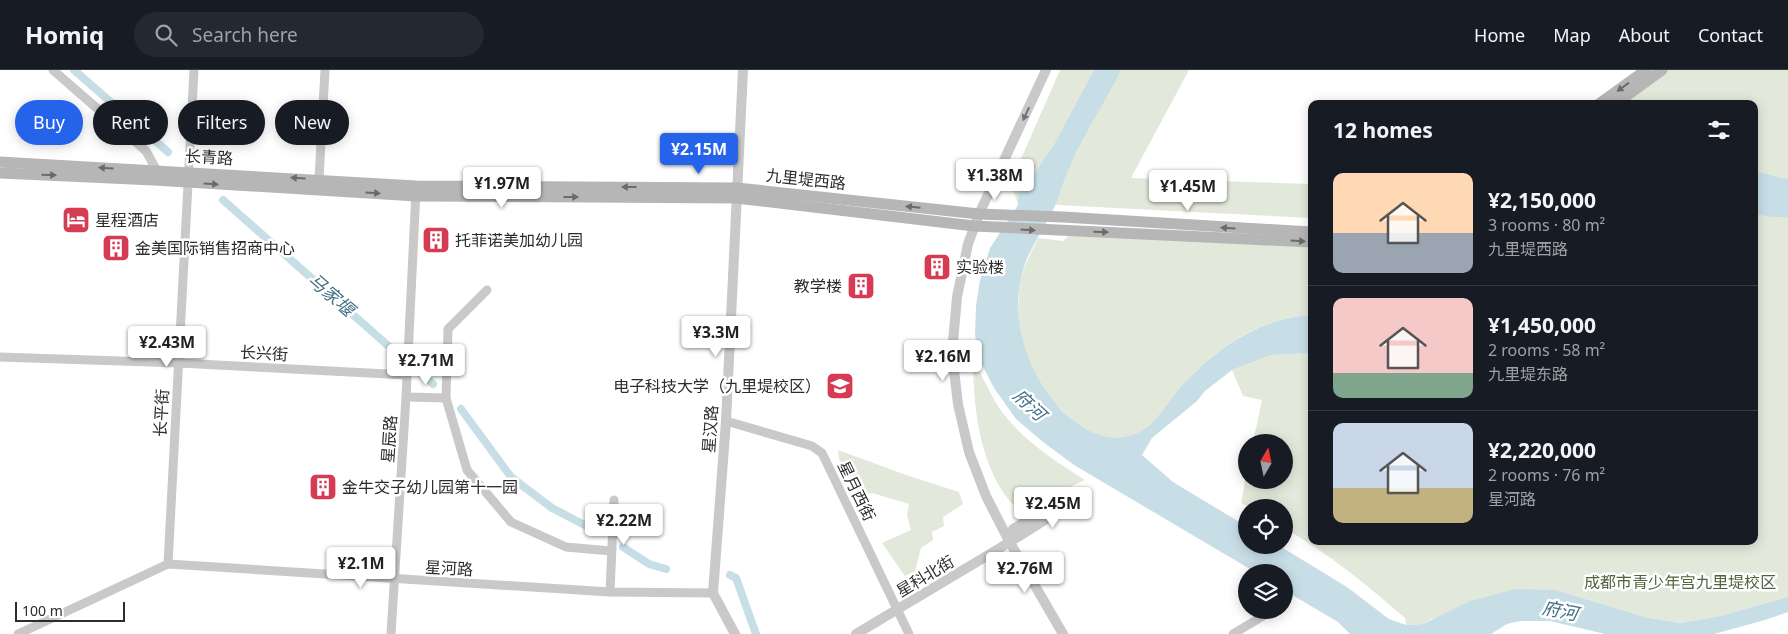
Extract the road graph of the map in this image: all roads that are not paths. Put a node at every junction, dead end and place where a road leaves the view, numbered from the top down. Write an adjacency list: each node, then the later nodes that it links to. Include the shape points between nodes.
1 (53, 70): 11 (street, via 146,151)
2 (194, 70): 13 (street, 长平街)
3 (325, 70): 14 (street)
4 (743, 70): 16 (street, 星汉路)
5 (1046, 70): 17 (street, one-way to 17)
6 (1646, 70): 8 (main road, one-way to 8)
7 (1662, 70): 9 (main road)
8 (1605, 100)
9 (1621, 100)
10 (0, 162): 11 (main road, 长青路, one-way to 10)
11 (157, 171): 13 (main road, 长青路)
12 (0, 174): 13 (main road, one-way to 13, via 154,180)
13 (189, 178): 14 (main road, 长青路, one-way to 13); 15 (main road, one-way to 15); 23 (street, 长平街)
14 (319, 179): 15 (main road, 长青路)
15 (416, 191): 16 (main road, 九里堤西路); 24 (street, 星辰路)
16 (737, 193): 17 (main road, 九里堤西路, one-way to 16); 18 (main road); 27 (street, 星汉路)
17 (979, 214): 18 (street); 19 (main road, 九里堤西路, one-way to 17)
18 (974, 226): 20 (main road, one-way to 20); 29 (street, via 957,297 952,353 958,404 969,452 986,496)
19 (1308, 232)
20 (1308, 242)
21 (487, 290): 26 (street, via 448,329)
22 (0, 357): 23 (street, 长兴街)
23 (179, 363): 24 (street, 长兴街); 31 (street, 长平街)
24 (407, 375): 25 (street, 星辰路)
25 (406, 397): 26 (street); 32 (street, 星辰路)
26 (446, 398): 30 (street, via 467,470 511,522 566,547)
27 (726, 422): 34 (street, 星汉路); 35 (street, 星月西街, via 812,446 822,453)
28 (614, 500): 30 (street)
29 (1009, 541): 29 (street, 星科北街, via 1058,511 1083,496 1065,498 1014,529); 35 (street, 星科北街); 42 (street)
30 (611, 551): 33 (street)
31 (168, 564): 32 (street, 星河路); 37 (street, 星河路)
32 (394, 580): 33 (street, 星河路); 38 (street, 星辰路)
33 (610, 592): 34 (street, 星河路)
34 (713, 593): 39 (street)
35 (898, 610): 40 (street, 星科北街); 41 (street, 星月西街)
36 (1258, 619): 43 (street)
37 (18, 634)
38 (391, 634)
39 (735, 634)
40 (856, 634)
41 (909, 634)
42 (1063, 634)
43 (1233, 634)

